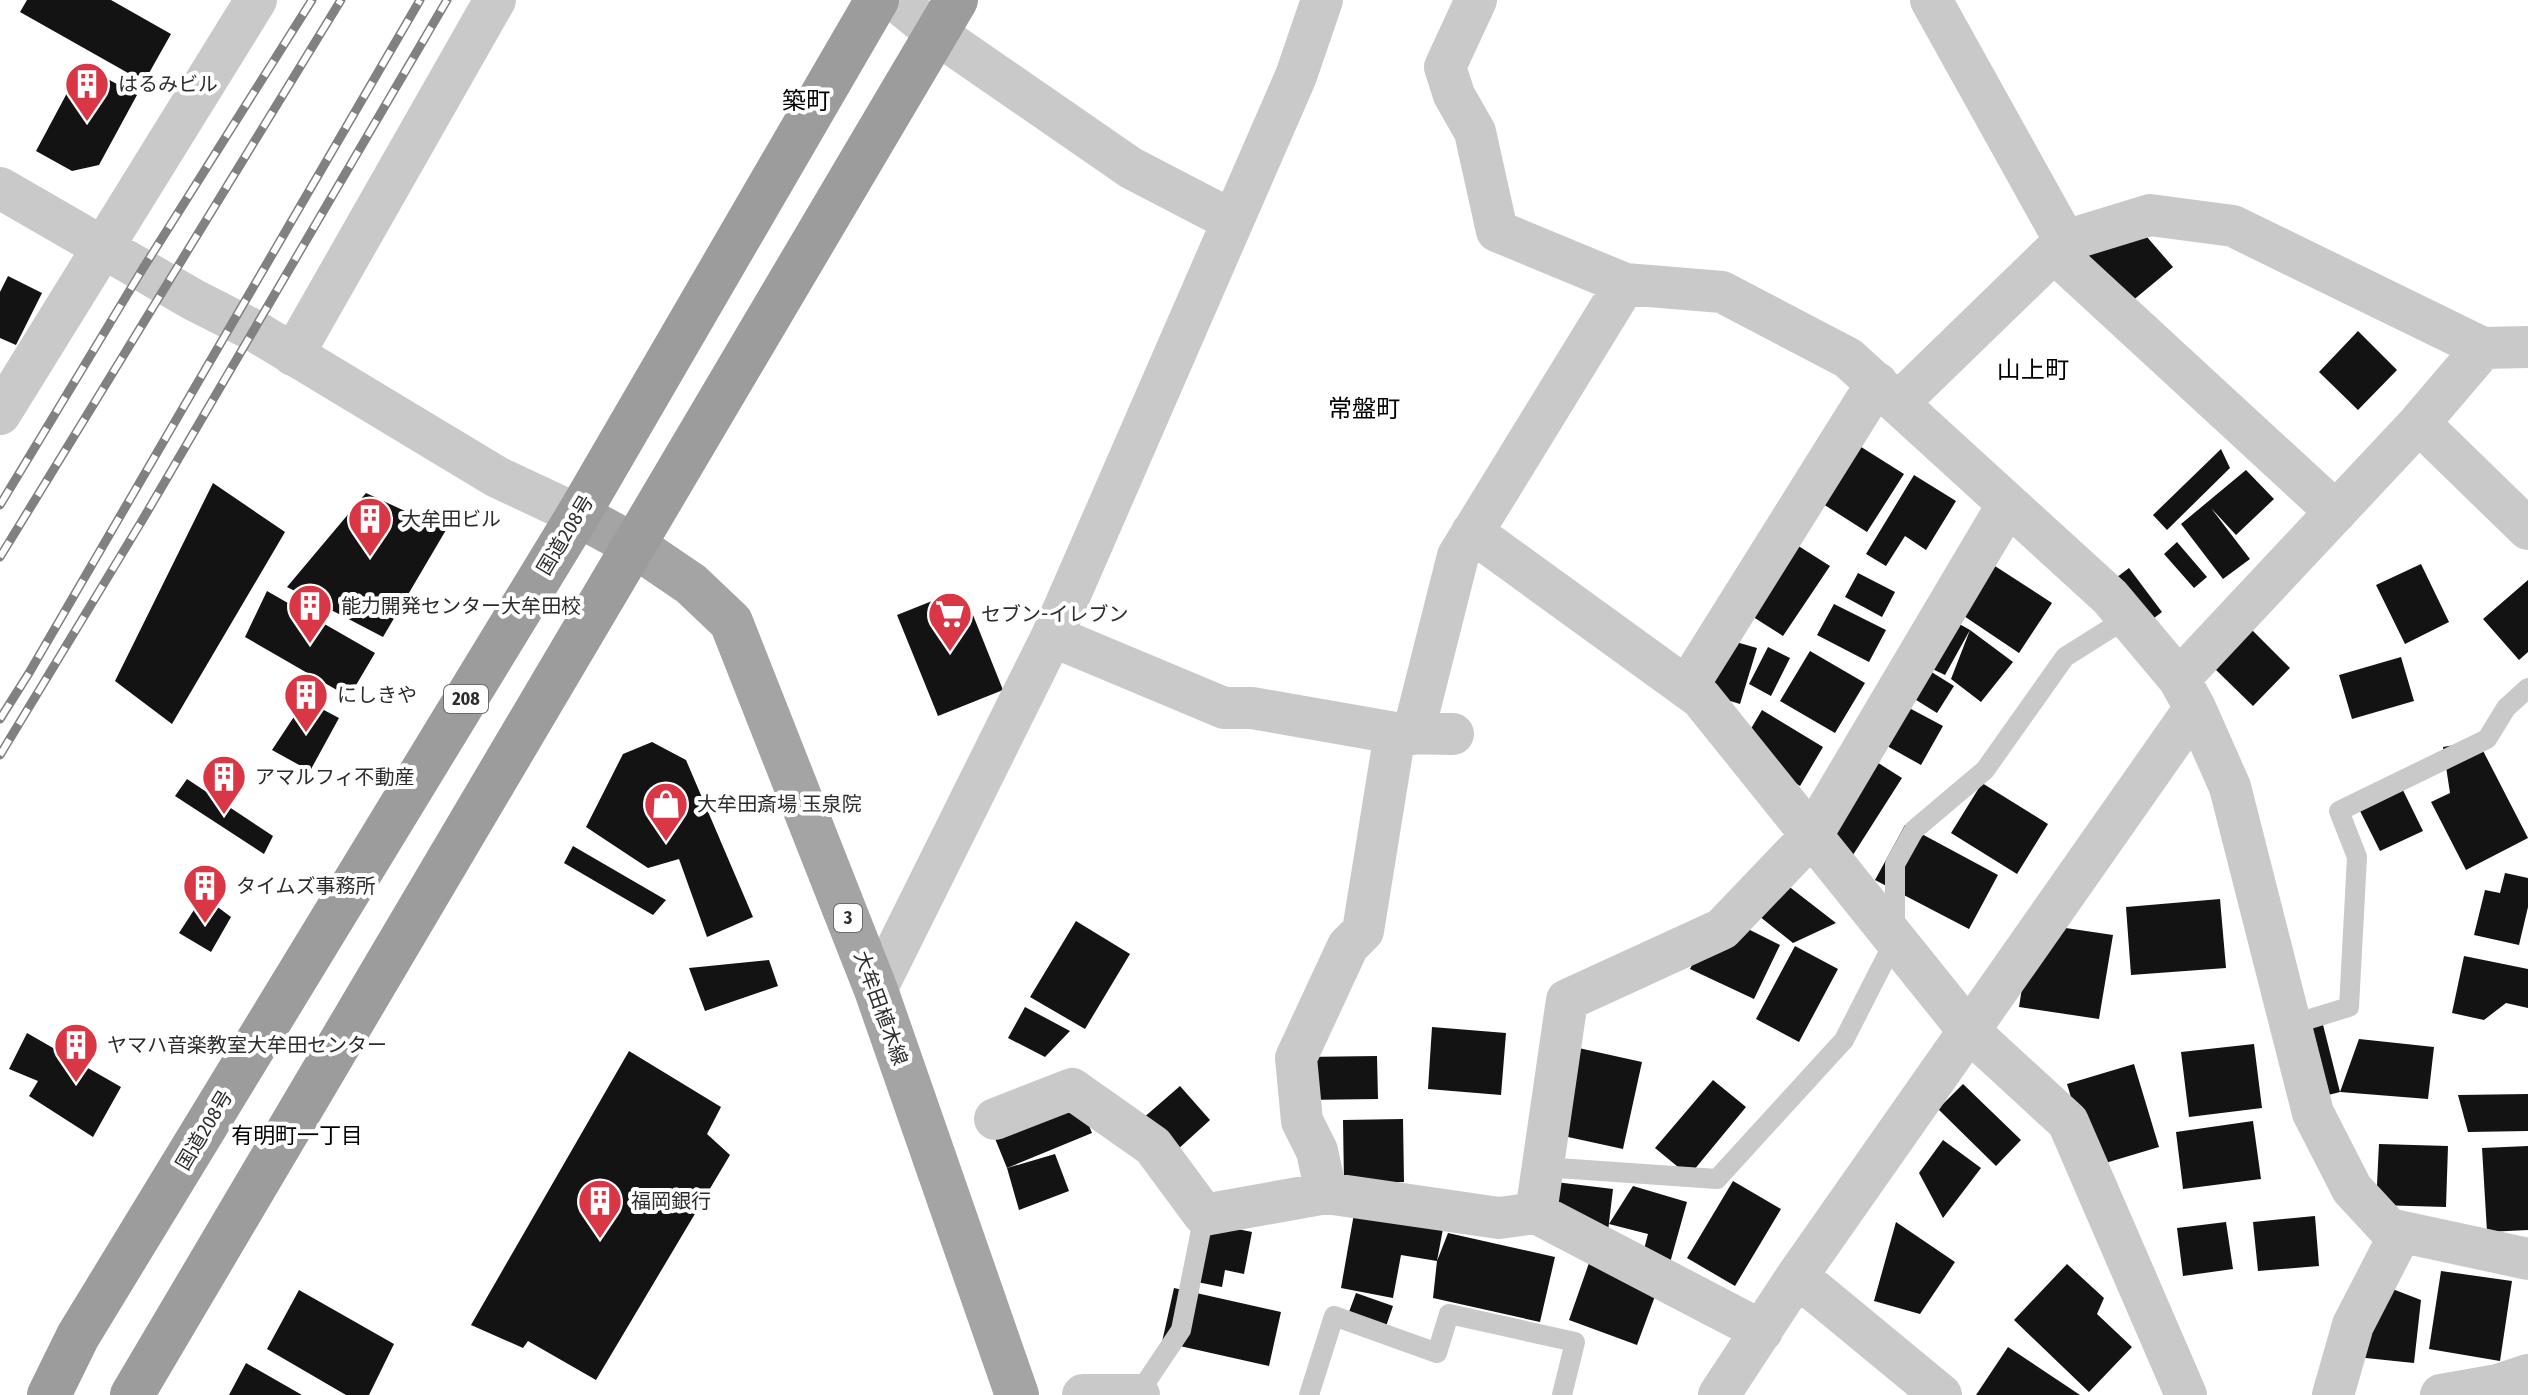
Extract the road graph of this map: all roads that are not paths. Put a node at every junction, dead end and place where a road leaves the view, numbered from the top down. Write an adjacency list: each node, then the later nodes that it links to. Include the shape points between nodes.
1 (256, 0): 11 (street)
2 (495, 0): 16 (street)
3 (877, 0): 22 (highway, 国道208号 / 208)
4 (895, 0): 8 (street)
5 (1322, 0): 10 (street, via 1296,76)
6 (1476, 0): 13 (street, via 1445,67 1475,132 1497,231)
7 (1931, 0): 12 (street)
8 (947, 17): 10 (street, via 1131,168); 25 (highway)
9 (0, 188): 11 (street)
10 (1231, 220): 27 (street)
11 (103, 246): 16 (street); 18 (street)
12 (2059, 247): 15 (street, via 2150,215 2233,226); 17 (street); 21 (street)
13 (1625, 284): 17 (street, via 1722,292 1848,358); 24 (street)
14 (2528, 347): 15 (street)
15 (2483, 348): 19 (street)
16 (293, 355): 22 (street, via 497,477)
17 (1887, 393): 20 (street); 28 (street)
18 (0, 414)
19 (2419, 423): 21 (street); 23 (street)
20 (2008, 504): 26 (street); 32 (street)
21 (2336, 512): 30 (street)
22 (578, 515): 25 (main road, 大牟田植木線 / 3); 47 (highway, 国道208号 / 208, via 78,1336)
23 (2528, 529)
24 (1472, 532): 28 (street); 31 (street, via 1458,556)
25 (635, 546): 34 (main road, 大牟田植木線 / 3, via 691,584 731,622); 48 (highway)
26 (2127, 618): 30 (street); 33 (lane, via 2065,657 1985,770 1914,830 1895,864)
27 (1052, 636): 31 (street, via 1224,708); 34 (street)
28 (1687, 687): 32 (street)
29 (2528, 688): 35 (lane, via 2506,708 2487,739 2339,811 2357,857 2349,1007)
30 (2187, 694): 35 (street, via 2230,787); 36 (street)
31 (1420, 734): 39 (street, via 1363,931 1348,946 1296,1058 1302,1121 1317,1151)
32 (1812, 835): 33 (street); 38 (street, via 1722,929 1567,1000)
33 (1895, 940): 36 (street); 38 (lane, via 1844,1040 1717,1179)
34 (876, 990): 49 (main road, 大牟田植木線 / 3)
35 (2290, 1025): 42 (street, via 2313,1113 2352,1189 2389,1229)
36 (1968, 1030): 44 (street); 56 (street, via 2068,1122)
37 (995, 1119): 41 (street, via 1072,1089 1153,1146)
38 (1543, 1167): 40 (street)
39 (1326, 1193): 40 (street, via 1499,1218); 41 (street)
40 (1536, 1213): 45 (street)
41 (1204, 1215): 51 (lane, via 1181,1330)
42 (2401, 1232): 43 (street); 57 (street, via 2353,1325)
43 (2528, 1259)
44 (1797, 1276): 45 (street); 55 (street)
45 (1762, 1331): 54 (street)
46 (2528, 1375): 58 (street)
47 (49, 1395)
48 (132, 1395)
49 (1017, 1395)
50 (1083, 1395): 51 (street)
51 (1139, 1395)
52 (1309, 1395): 53 (lane, via 1334,1316 1437,1353 1449,1314 1575,1342)
53 (1562, 1395)
54 (1719, 1395)
55 (1941, 1395)
56 (2186, 1395)
57 (2333, 1395)
58 (2441, 1395)

